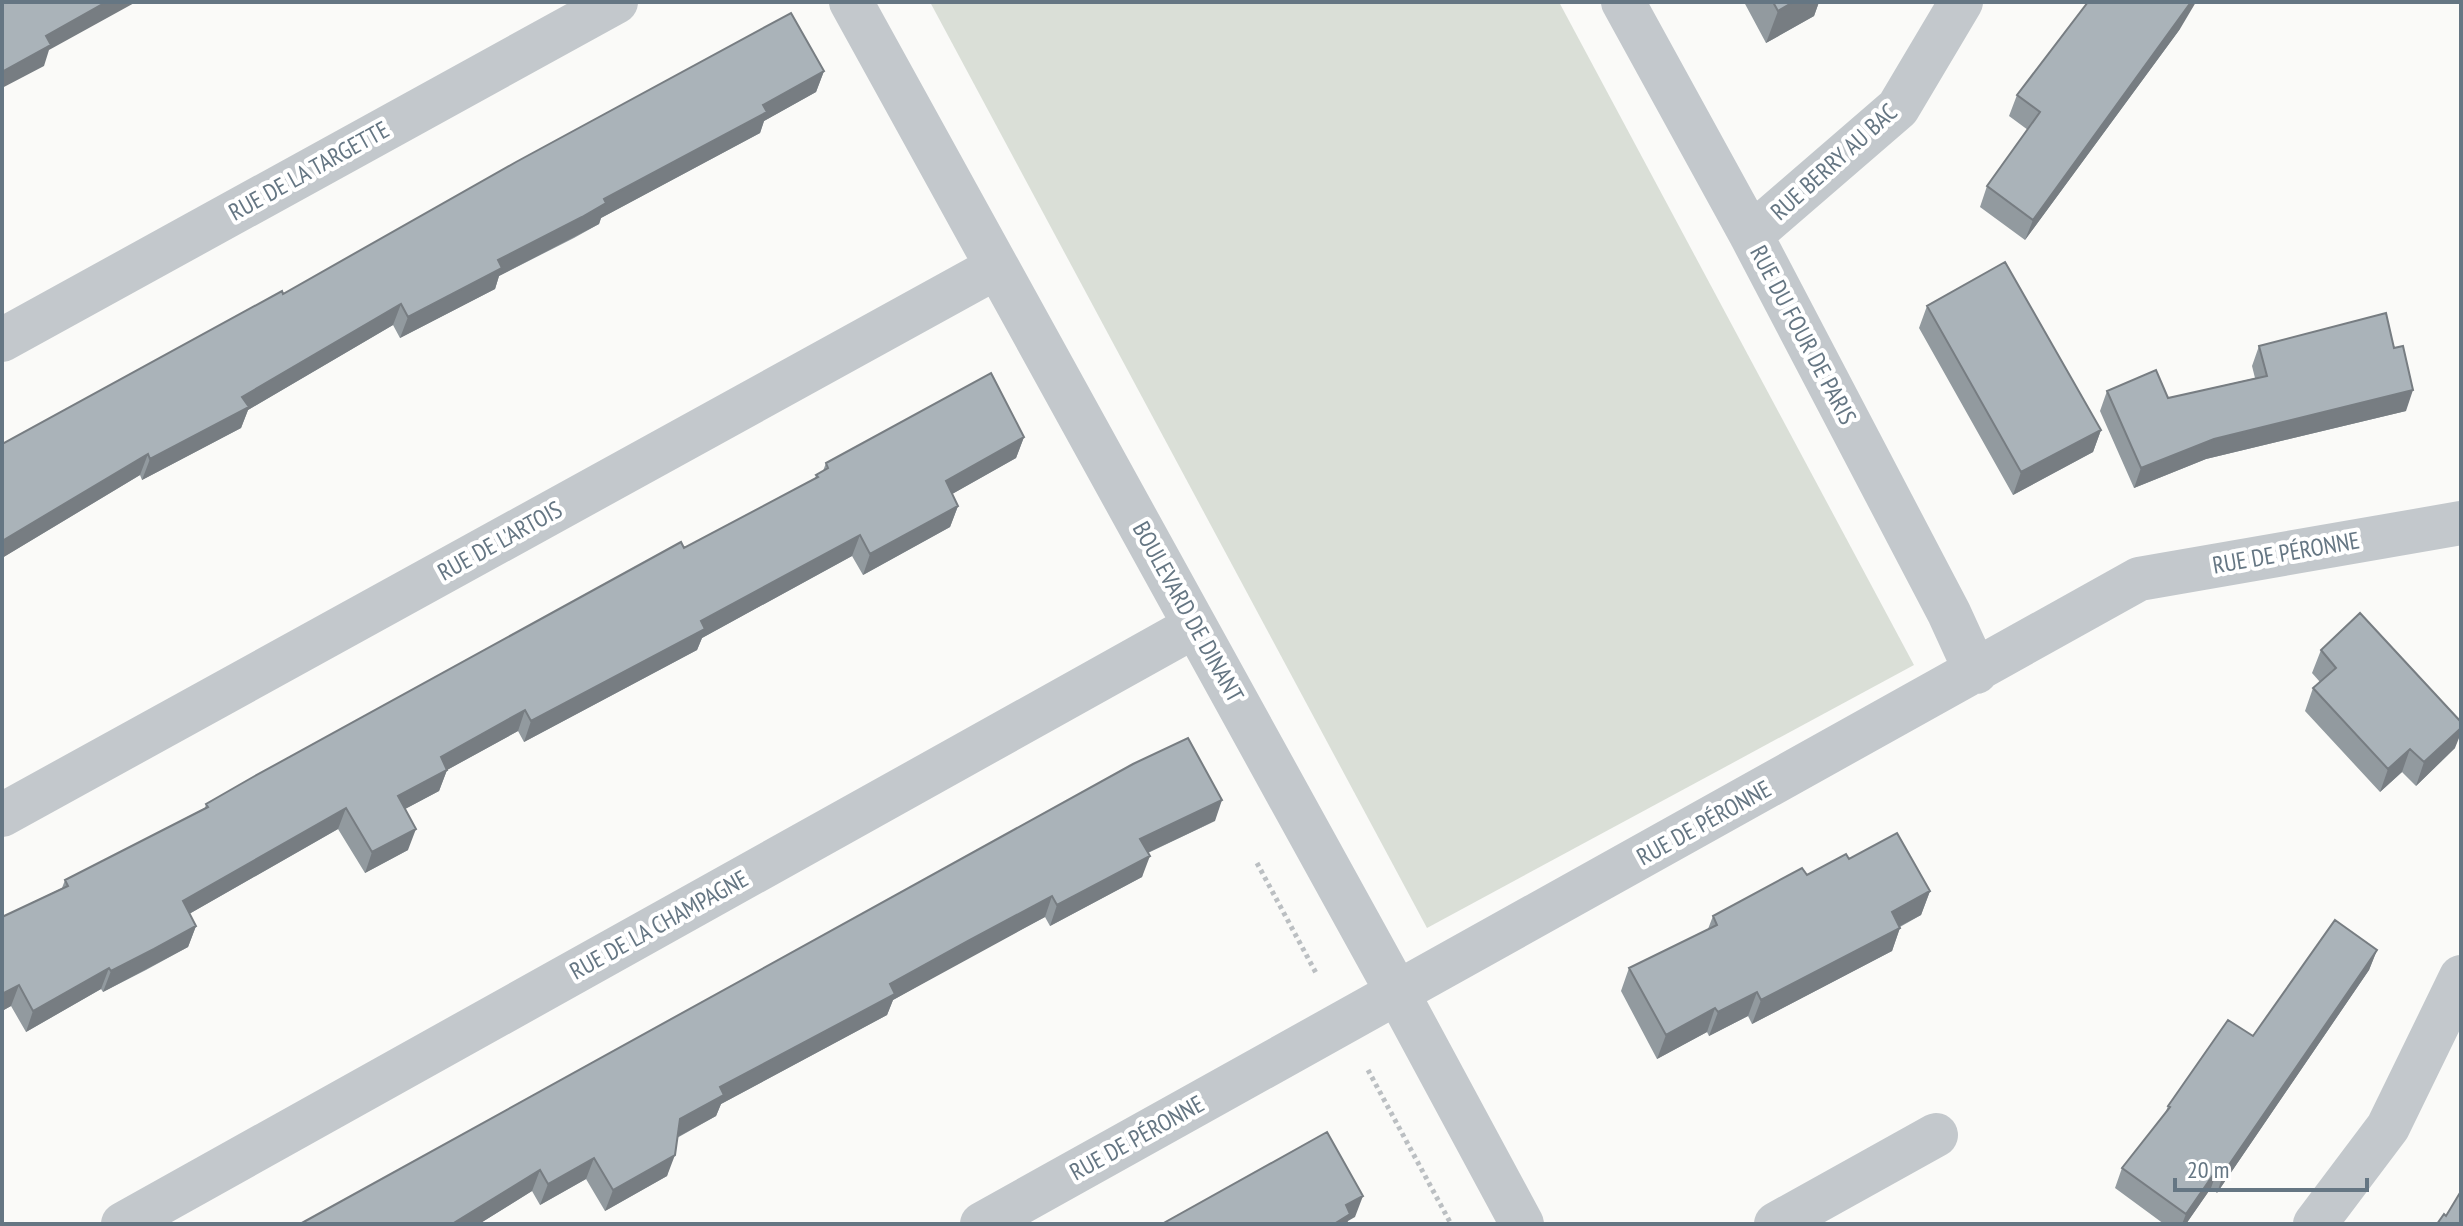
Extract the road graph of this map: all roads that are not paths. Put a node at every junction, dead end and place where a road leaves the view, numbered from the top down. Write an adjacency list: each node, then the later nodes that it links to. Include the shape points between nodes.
1 (616, 2): 7 (street, RUE DE LA TARGETTE)
2 (851, 2): 6 (street, BOULEVARD DE DINANT)
3 (1623, 2): 5 (street, RUE DU FOUR DE PARIS)
4 (1961, 2): 5 (street, RUE BERRY AU BAC, via 1898,108)
5 (1751, 235): 10 (street, RUE DU FOUR DE PARIS)
6 (997, 267): 9 (street, BOULEVARD DE DINANT); 11 (street, RUE DE L'ARTOIS)
7 (2, 340)
8 (2461, 523): 10 (street, RUE DE PÉRONNE, via 2139,579)
9 (1195, 626): 13 (street, BOULEVARD DE DINANT); 15 (street, RUE DE LA CHAMPAGNE)
10 (1976, 672): 13 (street, RUE DE PÉRONNE)
11 (2, 815)
12 (2461, 977): 19 (street, via 2388,1127)
13 (1397, 992): 16 (street, RUE DE PÉRONNE); 17 (street, BOULEVARD DE DINANT)
14 (1936, 1135): 18 (street)
15 (123, 1224)
16 (982, 1224)
17 (1522, 1224)
18 (1776, 1224)
19 (2315, 1224)

